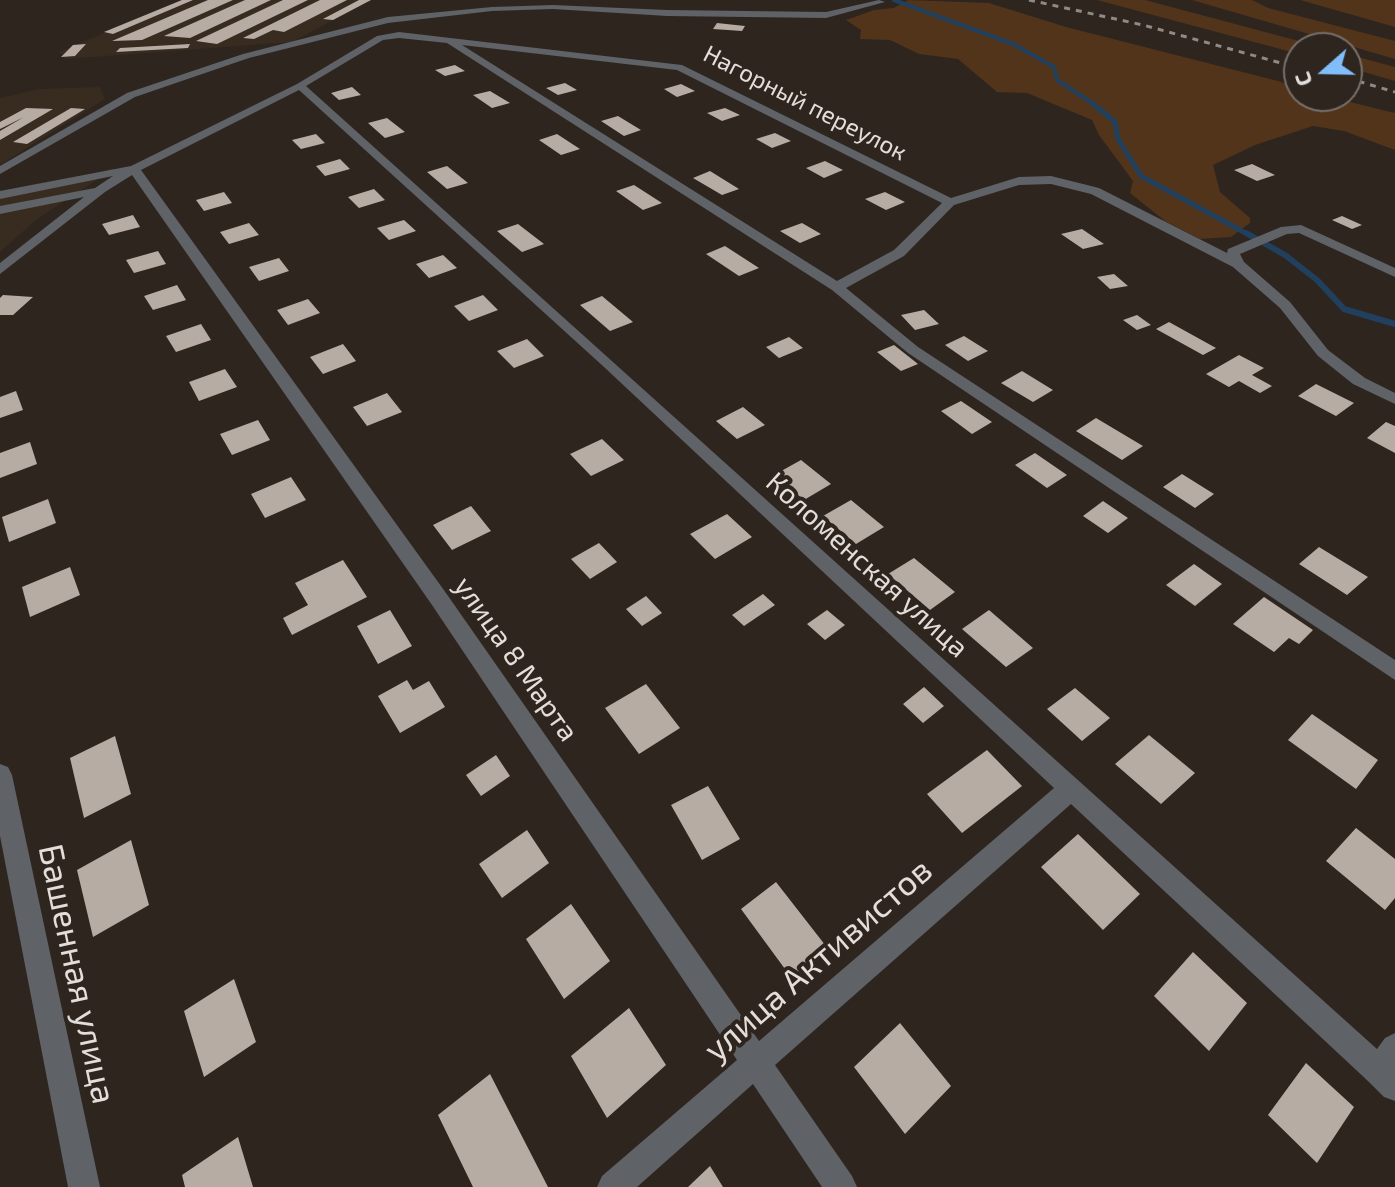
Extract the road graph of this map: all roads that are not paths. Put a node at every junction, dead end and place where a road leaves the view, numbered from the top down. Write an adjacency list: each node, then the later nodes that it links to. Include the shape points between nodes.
1 (881, 2): 5 (street, via 826,15 553,7 388,20 246,56 131,95)
2 (445, 38): 3 (street, Нагорный переулок, via 388,35); 8 (street, Нагорный переулок, via 679,67); 13 (street, Нагорный переулок)
3 (300, 86): 4 (street); 17 (street, Коломенская улица)
4 (134, 169): 6 (street); 7 (street); 18 (street, улица 8 Марта, via 439,599)
5 (0, 171)
6 (101, 189): 9 (street); 11 (street)
7 (0, 195)
8 (950, 202): 10 (street, via 1019,181 1051,180 1095,191); 13 (street, via 899,253)
9 (0, 210)
10 (1238, 264): 12 (street, via 1233,252 1285,230 1301,229); 14 (street, via 1285,305 1336,365)
11 (0, 270)
12 (1395, 273)
13 (837, 287): 15 (street, Нагорный переулок, via 913,350)
14 (1395, 399)
15 (1395, 671)
16 (0, 775): 20 (street, Башенная улица)
17 (1071, 789): 18 (street, улица Активистов); 19 (street, Коломенская улица)
18 (756, 1061): 21 (street, улица Активистов); 22 (street, улица 8 Марта)
19 (1390, 1069)
20 (84, 1187)
21 (613, 1187)
22 (841, 1187)

